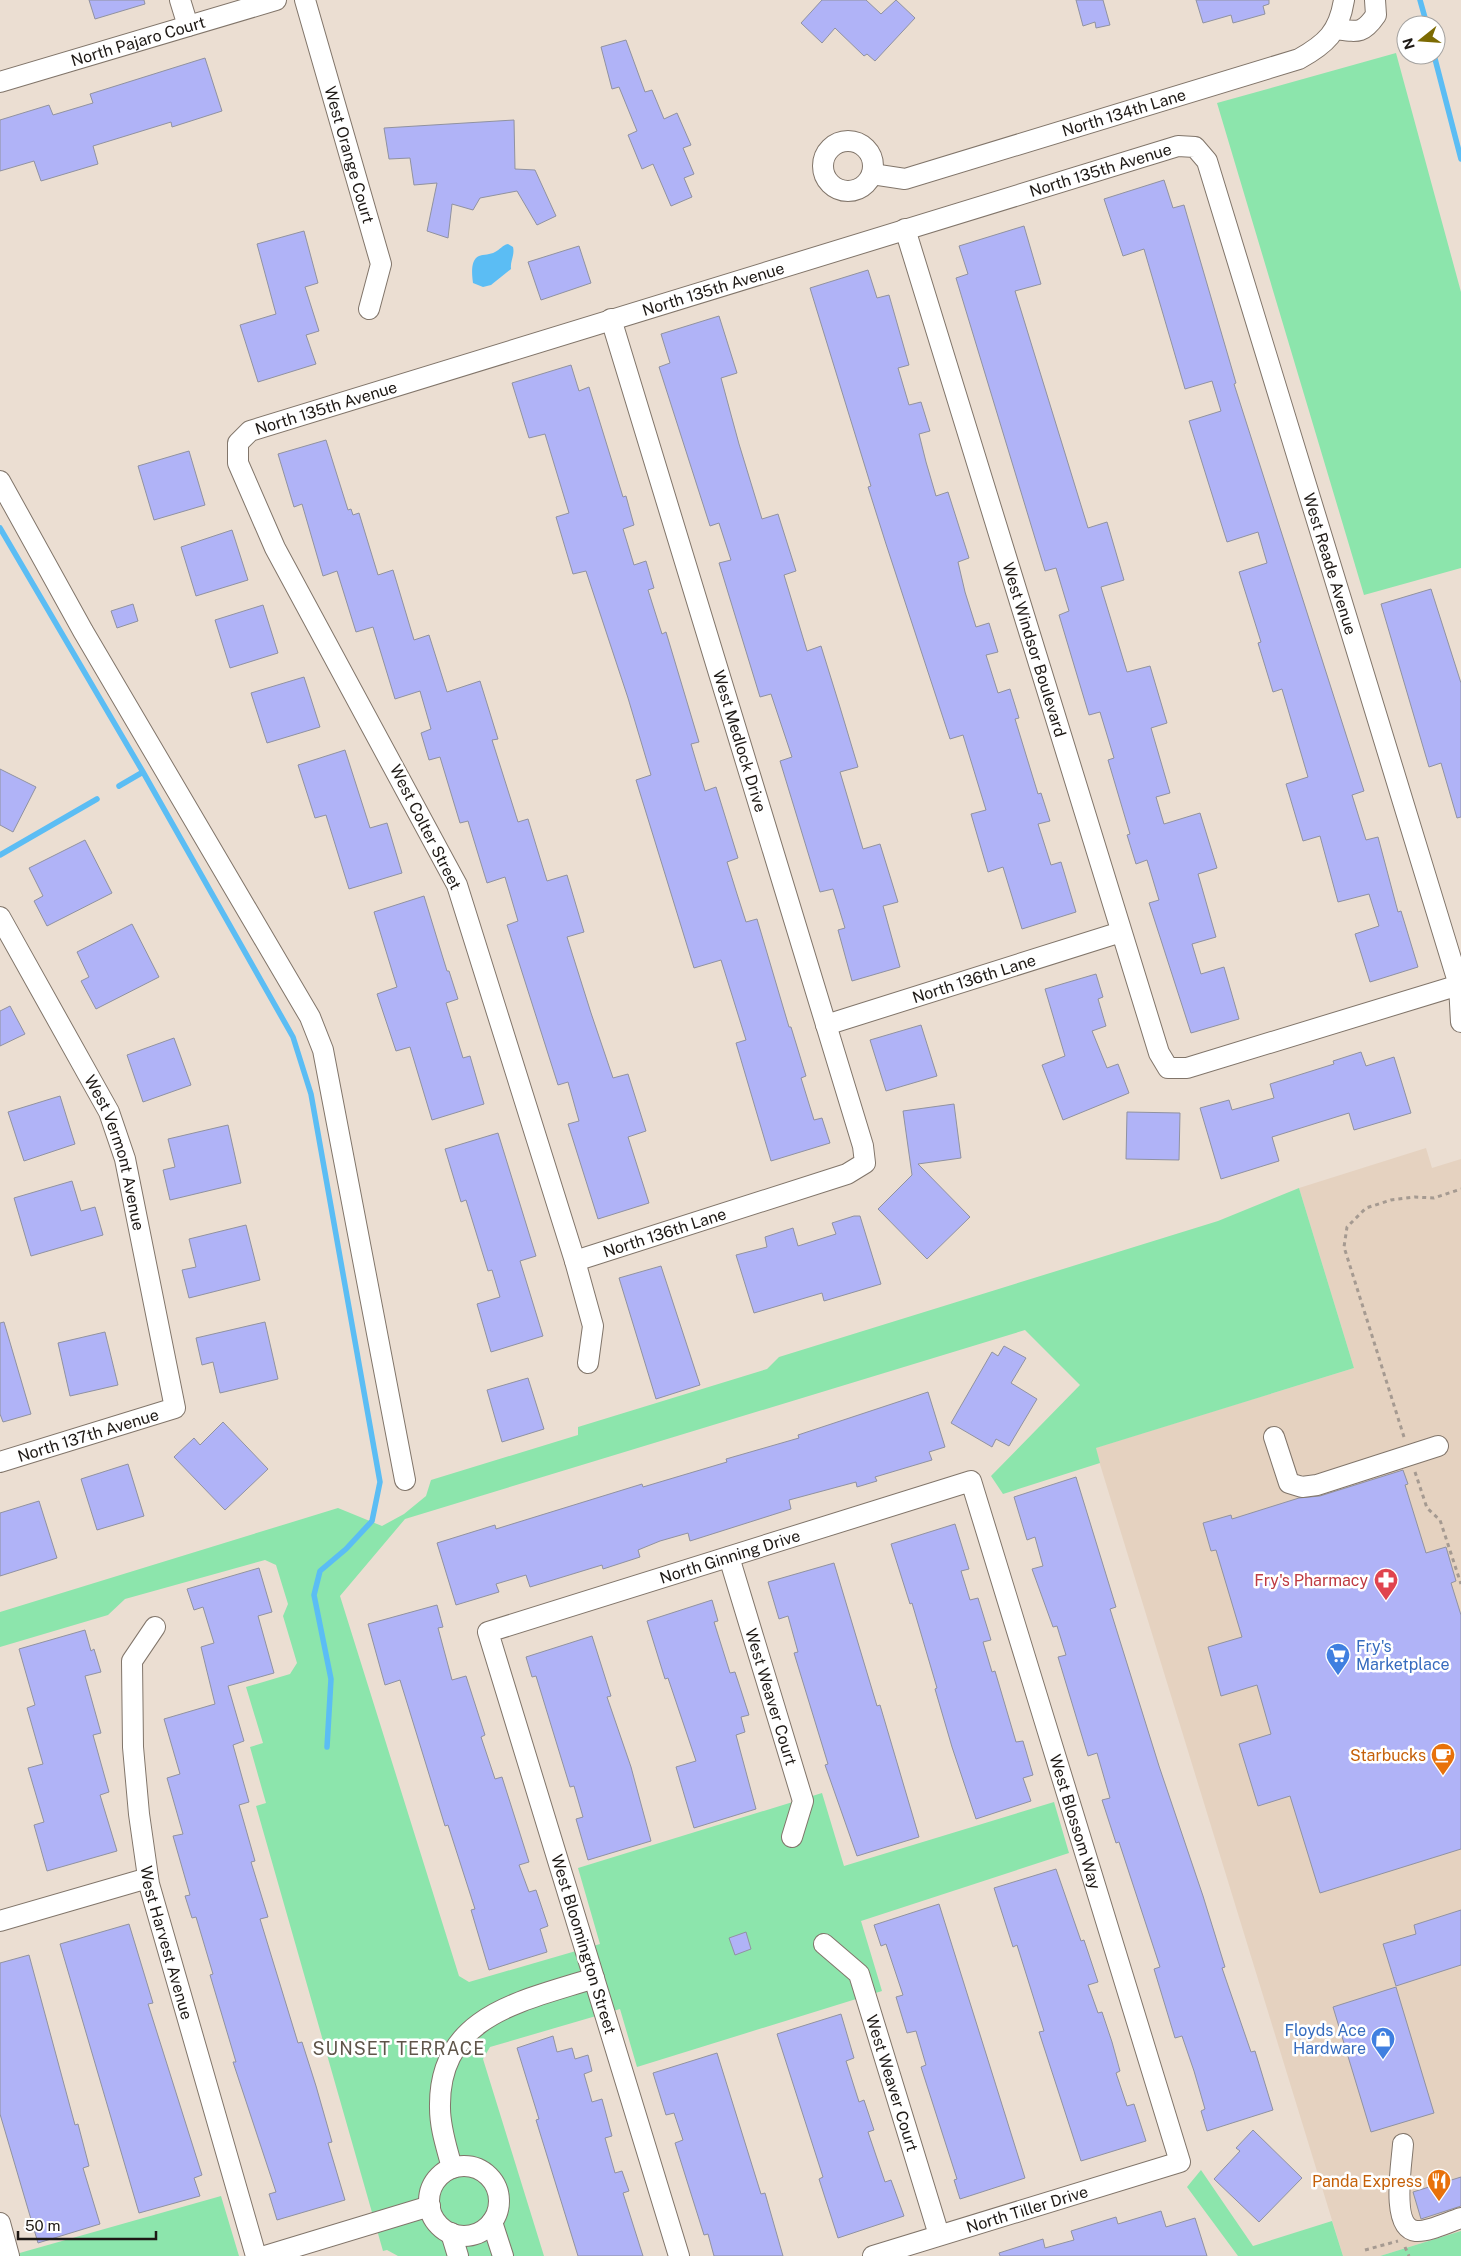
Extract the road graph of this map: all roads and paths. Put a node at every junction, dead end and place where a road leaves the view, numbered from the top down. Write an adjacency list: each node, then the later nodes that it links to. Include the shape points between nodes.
1 (180, 0): 6 (street)
2 (276, 0): 6 (street, North Pajaro Court)
3 (305, 0): 12 (street, West Orange Court, via 381,264)
4 (1344, 0): 7 (street, North 134th Lane)
5 (1375, 0): 7 (street, via 1376,15 1367,28 1354,32)
6 (188, 26): 8 (street, North Pajaro Court)
7 (1336, 29): 10 (street, North 134th Lane, via 1320,47 1299,59 905,179)
8 (0, 82)
9 (1195, 147): 11 (street, North 135th Avenue, via 1178,146); 18 (street, West Reade Avenue, via 1207,161)
10 (872, 174)
11 (905, 229): 13 (street, North 135th Avenue); 17 (street, West Windsor Boulevard)
12 (369, 310)
13 (611, 319): 14 (street, North 135th Avenue, via 250,431); 20 (street, West Medlock Drive)
14 (238, 443): 23 (street, West Colter Street, via 238,463 275,548 457,885)
15 (0, 481): 30 (street, via 83,631 310,1017 323,1050)
16 (0, 917): 25 (street, West Vermont Avenue, via 109,1112 126,1159)
17 (1121, 932): 18 (street, West Windsor Boulevard, via 1159,1054 1168,1068 1187,1068); 20 (street, North 136th Lane)
18 (1460, 986): 19 (street, West Reade Avenue)
19 (1461, 1022)
20 (826, 1025): 21 (street, West Medlock Drive, via 863,1146)
21 (865, 1163): 23 (street, North 136th Lane, via 847,1174)
22 (1461, 1189): 28 (path, via 1434,1198 1391,1200 1366,1208 1348,1227 1344,1246)
23 (575, 1261): 24 (street, West Colter Street, via 593,1326)
24 (588, 1363)
25 (176, 1408): 29 (street, North 137th Avenue)
26 (1274, 1437): 28 (street, via 1289,1482 1302,1487 1317,1486)
27 (1438, 1446): 28 (street)
28 (1410, 1455): 33 (path, via 1427,1508 1440,1520)
29 (0, 1462)
30 (405, 1480)
31 (971, 1481): 32 (street, North Ginning Drive); 42 (street, West Blossom Way)
32 (729, 1557): 35 (street, North Ginning Drive); 36 (street, West Weaver Court, via 803,1801)
33 (1461, 1584)
34 (155, 1628): 37 (street, West Harvest Avenue, via 132,1661 133,1747)
35 (488, 1632): 40 (street, West Bloomington Street)
36 (792, 1837)
37 (148, 1878): 38 (street); 52 (street, West Harvest Avenue)
38 (0, 1921)
39 (824, 1944): 49 (street, West Weaver Court, via 859,1974)
40 (594, 1978): 43 (street, via 504,2007 462,2038 448,2065 441,2093 442,2127); 56 (street, West Bloomington Street)
41 (1403, 2144): 45 (street, via 1399,2201 1400,2215 1406,2226 1413,2231 1422,2231)
42 (1180, 2162): 49 (street, North Tiller Drive)
43 (452, 2168): 44 (street, via 444,2172 432,2187); 46 (street, via 472,2167 489,2176 498,2193 497,2213)
44 (430, 2206): 48 (street, via 437,2222); 53 (street)
45 (1461, 2218)
46 (492, 2222): 48 (street, via 478,2233); 55 (street)
47 (0, 2224): 51 (street)
48 (451, 2233): 54 (street)
49 (939, 2235): 57 (street, North Tiller Drive)
50 (1365, 2250): 58 (path, via 1402,2239)
51 (9, 2256)
52 (256, 2256)
53 (265, 2256)
54 (458, 2256)
55 (502, 2256)
56 (679, 2256)
57 (873, 2256)
58 (1409, 2256)

